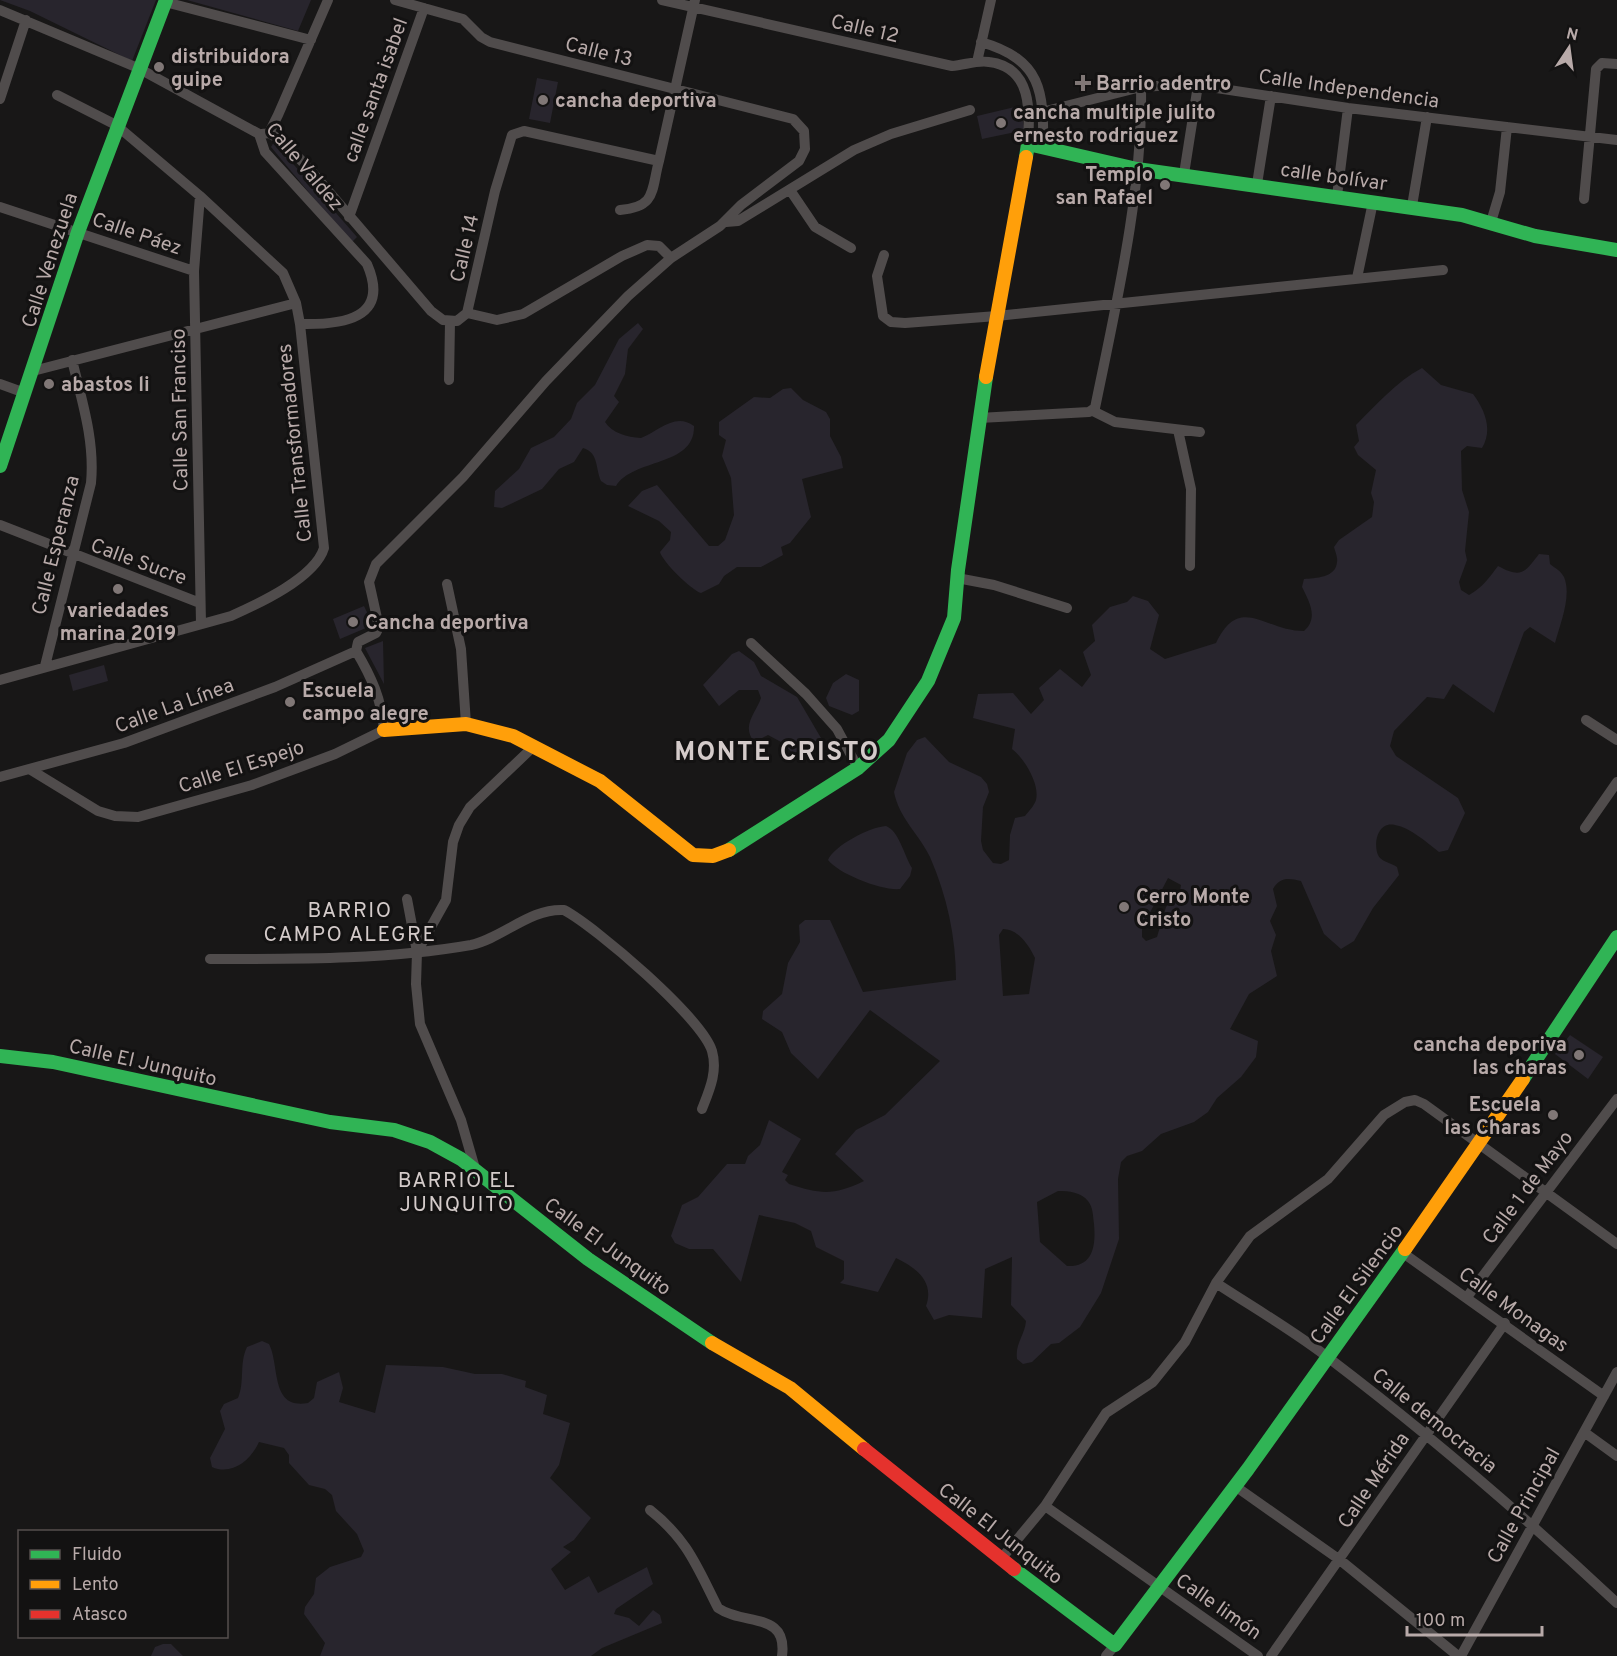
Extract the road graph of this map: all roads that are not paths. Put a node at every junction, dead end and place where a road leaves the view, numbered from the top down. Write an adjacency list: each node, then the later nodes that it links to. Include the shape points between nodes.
1 (328, 0): 10 (street)
2 (395, 0): 7 (street, Calle 13)
3 (662, 0): 6 (street, Calle 12)
4 (991, 0): 11 (street)
5 (165, 1): 10 (street); 14 (street, Calle Venezuela)
6 (694, 3): 12 (street, Calle 12, via 952,66); 17 (street)
7 (424, 8): 17 (street, Calle 13, via 463,19 490,42); 45 (street, calle santa isabel)
8 (0, 10): 9 (street, Calle Valdez)
9 (26, 20): 14 (street, Calle Valdez); 20 (street)
10 (311, 40): 28 (street)
11 (981, 42): 12 (street); 23 (street, via 1023,62 1039,88)
12 (977, 62): 24 (street, Calle 12, via 991,62 1017,75 1027,94)
13 (1617, 64): 29 (street, via 1602,63 1596,69)
14 (138, 69): 26 (street, Calle Venezuela); 28 (street, Calle Valdez)
15 (1198, 85): 16 (street, Calle Independencia); 19 (street, Calle Independencia); 35 (street)
16 (1141, 87): 23 (street, Calle Independencia); 34 (street, via 1142,139)
17 (675, 89): 33 (street); 46 (street, Calle 13, via 800,124 805,141 803,156 741,205)
18 (57, 96): 26 (street, Calle Transformadores)
19 (1271, 96): 21 (street, Calle Independencia); 36 (street)
20 (0, 99)
21 (1348, 108): 25 (street, Calle Independencia); 39 (street)
22 (970, 110): 37 (street, via 873,141)
23 (1044, 113): 24 (street, Calle Independencia); 32 (street)
24 (1030, 115): 31 (street)
25 (1426, 117): 27 (street, Calle Independencia); 43 (street)
26 (116, 125): 38 (street, Calle Transformadores); 48 (street, Calle Venezuela)
27 (1507, 127): 29 (street, Calle Independencia); 47 (street, via 1500,192)
28 (264, 134): 45 (street, via 284,142); 61 (street, Calle Valdez, via 265,152 367,264 373,278 374,295 369,307 356,317 338,323)
29 (1590, 136): 30 (street, Calle Independencia); 40 (street)
30 (1617, 140)
31 (1028, 144): 32 (street, calle bolívar); 59 (street)
32 (1043, 148): 34 (street, calle bolívar)
33 (659, 161): 44 (street, via 647,202); 58 (street, Calle 14, via 524,131 512,135)
34 (1137, 169): 35 (street, calle bolívar); 57 (street)
35 (1184, 174): 36 (street, calle bolívar)
36 (1257, 184): 39 (street, calle bolívar)
37 (790, 190): 46 (street, via 735,222); 49 (street, via 815,227)
38 (200, 196): 54 (street, Calle San Franciso); 56 (street, Calle Transformadores, via 283,273)
39 (1337, 196): 41 (street, calle bolívar)
40 (1584, 199)
41 (1373, 202): 43 (street, calle bolívar); 55 (street)
42 (0, 207): 48 (street, Calle Páez)
43 (1412, 207): 47 (street, calle bolívar)
44 (620, 210)
45 (349, 217): 60 (street, via 431,311)
46 (726, 222): 52 (street)
47 (1491, 222): 50 (street, calle bolívar, via 1535,236)
48 (78, 231): 54 (street, Calle Páez); 64 (street, Calle Venezuela)
49 (850, 248)
50 (1617, 250)
51 (884, 255): 59 (street, via 878,266 878,284 886,320 905,323)
52 (671, 258): 58 (street, via 659,246 647,245 523,314 497,320); 82 (street, Calle La Línea, via 584,339 463,477 376,564 369,582 379,627 376,633 358,642)
53 (1443, 270): 55 (street)
54 (194, 271): 62 (street, Calle San Franciso)
55 (1357, 278): 57 (street)
56 (296, 303): 61 (street, Calle Transformadores); 62 (street)
57 (1116, 303): 59 (street); 68 (street)
58 (467, 313): 60 (street, Calle 14)
59 (997, 316): 69 (street)
60 (450, 322): 65 (street)
61 (300, 324): 80 (street, Calle Transformadores, via 324,548 321,561 258,604)
62 (195, 329): 63 (street); 78 (street, Calle San Franciso)
63 (72, 360): 64 (street); 74 (street, Calle Esperanza, via 93,459 91,483)
64 (33, 371): 67 (street, Calle Venezuela)
65 (449, 380)
66 (0, 384): 67 (street)
67 (25, 393): 72 (street, Calle Venezuela)
68 (1093, 411): 69 (street); 70 (street, via 1111,421)
69 (979, 418): 76 (street)
70 (1178, 430): 71 (street); 75 (street, via 1191,489)
71 (1200, 432)
72 (0, 466)
73 (0, 525): 74 (street, Calle Sucre)
74 (71, 555): 78 (street, Calle Sucre); 83 (street, Calle Esperanza)
75 (1190, 566)
76 (957, 578): 79 (street); 90 (street, via 954,618 928,681 889,740)
77 (447, 584): 86 (street, via 461,649)
78 (200, 603): 80 (street, Calle San Franciso)
79 (1067, 608)
80 (201, 623): 83 (street, Calle Transformadores)
81 (751, 643): 90 (street, via 837,729)
82 (356, 651): 87 (street, via 374,683); 91 (street, Calle La Línea, via 275,687 124,743)
83 (45, 666): 84 (street, Calle Transformadores)
84 (0, 680)
85 (1586, 720): 88 (street)
86 (466, 724): 87 (street); 89 (street, via 513,736)
87 (384, 730): 91 (street, Calle El Espejo, via 252,785 138,817 98,810)
88 (1617, 740)
89 (532, 748): 90 (street, via 600,781 693,855 705,858 717,857 733,848); 97 (street, via 470,807 459,825 453,842 446,900)
90 (858, 768)
91 (31, 770): 92 (street, Calle La Línea)
92 (0, 777)
93 (1617, 782): 94 (street)
94 (1585, 828)
95 (407, 899): 97 (street)
96 (1617, 937): 102 (street, Calle El Silencio)
97 (417, 952): 98 (street, via 321,959); 101 (street, via 480,942 551,910 569,912 651,978 696,1026 712,1051 714,1077); 103 (street, via 420,1024 461,1120)
98 (210, 959)
99 (0, 1056): 103 (street, Calle El Junquito, via 53,1062 267,1110 394,1130 430,1142)
100 (1617, 1099): 104 (street, Calle 1 de Mayo)
101 (702, 1109)
102 (1480, 1143): 104 (street); 106 (street, Calle El Silencio); 107 (street, via 1415,1100 1405,1102 1384,1115 1328,1179 1250,1236)
103 (476, 1172): 120 (street, Calle El Junquito, via 598,1266 707,1340 790,1388)
104 (1546, 1191): 105 (street); 108 (street, Calle 1 de Mayo)
105 (1617, 1244)
106 (1403, 1252): 108 (street, Calle Monagas); 110 (street, Calle El Silencio)
107 (1216, 1283): 110 (street, Calle democracia); 117 (street, via 1185,1342 1153,1382 1106,1413)
108 (1467, 1297): 109 (street, Calle Monagas)
109 (1505, 1323): 112 (street, Calle Monagas); 114 (street, Calle Mérida)
110 (1328, 1357): 114 (street, Calle democracia); 116 (street, Calle El Silencio)
111 (1617, 1372): 112 (street, Calle Principal)
112 (1604, 1396): 113 (street, Calle Principal)
113 (1584, 1432): 115 (street); 119 (street, Calle Principal)
114 (1426, 1435): 119 (street, Calle democracia); 121 (street, Calle Mérida)
115 (1617, 1456)
116 (1235, 1486): 121 (street); 122 (street, Calle El Silencio)
117 (1045, 1506): 120 (street); 122 (street, Calle limón)
118 (651, 1510): 125 (street, via 684,1543 718,1608 779,1631 783,1638)
119 (1533, 1524): 123 (street, Calle democracia); 128 (street, Calle Principal)
120 (1001, 1559): 124 (street, Calle El Junquito)
121 (1340, 1560): 127 (street, Calle Mérida); 128 (street)
122 (1159, 1587): 124 (street, Calle El Silencio); 126 (street, Calle limón)
123 (1617, 1603)
124 (1111, 1651)
125 (782, 1656)
126 (1258, 1656)
127 (1270, 1656)
128 (1459, 1656)

